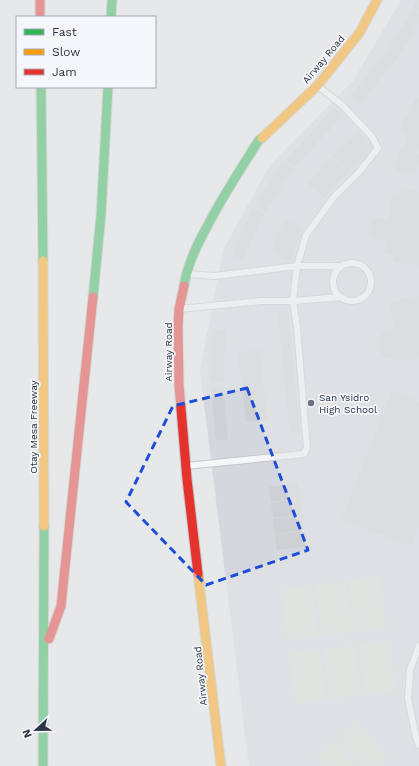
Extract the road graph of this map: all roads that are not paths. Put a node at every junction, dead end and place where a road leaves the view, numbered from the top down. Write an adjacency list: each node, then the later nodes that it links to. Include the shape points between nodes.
1 (40, 0): 4 (main road)
2 (112, 0): 5 (main road)
3 (377, 0): 6 (main road, Airway Road, via 360,32)
4 (40, 16)
5 (111, 16)
6 (318, 85): 9 (lane, via 366,130 378,148 334,197 306,235); 11 (main road, Airway Road, via 259,140 224,195 195,248)
7 (41, 88): 17 (main road, Otay Mesa Freeway, via 44,254)
8 (108, 88): 17 (main road, via 101,215 61,606)
9 (297, 266): 10 (lane); 11 (lane, via 214,276); 13 (lane)
10 (342, 266): 12 (lane, via 334,282 334,288); 12 (lane, via 354,263 365,268 369,273 371,285 369,291 360,299 354,301)
11 (186, 274): 14 (main road, Airway Road)
12 (342, 297): 13 (lane)
13 (294, 301): 14 (lane, via 262,301); 15 (lane, via 307,448 304,454)
14 (179, 309): 15 (main road, Airway Road, via 179,385)
15 (186, 466): 20 (main road, Airway Road)
16 (419, 646): 18 (lane, via 410,670 408,699)
17 (44, 653): 19 (main road, Otay Mesa Freeway)
18 (419, 745)
19 (43, 766)
20 (221, 766)

